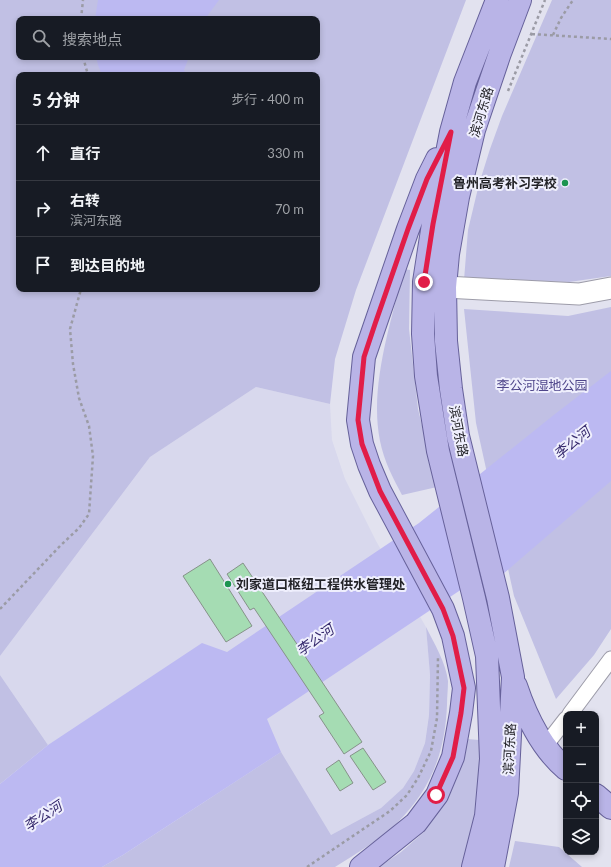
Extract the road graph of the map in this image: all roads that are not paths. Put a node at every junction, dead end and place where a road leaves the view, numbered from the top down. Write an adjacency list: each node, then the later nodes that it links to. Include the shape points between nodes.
1 (497, 0): 3 (main road, 滨河东路, via 465,82)
2 (520, 0): 4 (main road, 滨河东路, via 474,130 458,197 448,254)
3 (451, 132): 14 (main road, via 427,179 364,357 358,420 362,444 380,491 443,609 453,636 464,688 461,713 453,757 436,795 416,823); 15 (main road, 滨河东路, via 424,282 423,334 426,376 438,451 487,656 491,759 486,816)
4 (446, 287): 5 (street, via 579,294); 7 (main road, 滨河东路, via 446,341 458,436 498,598)
5 (611, 288)
6 (611, 660): 8 (street)
7 (513, 677): 10 (main road, via 523,706); 16 (main road, 滨河东路, via 507,793)
8 (572, 711)
9 (563, 723): 10 (street)
10 (545, 746): 11 (main road)
11 (563, 766)
12 (599, 798): 13 (main road)
13 (611, 808)
14 (361, 867)
15 (473, 867)
16 (493, 867)

